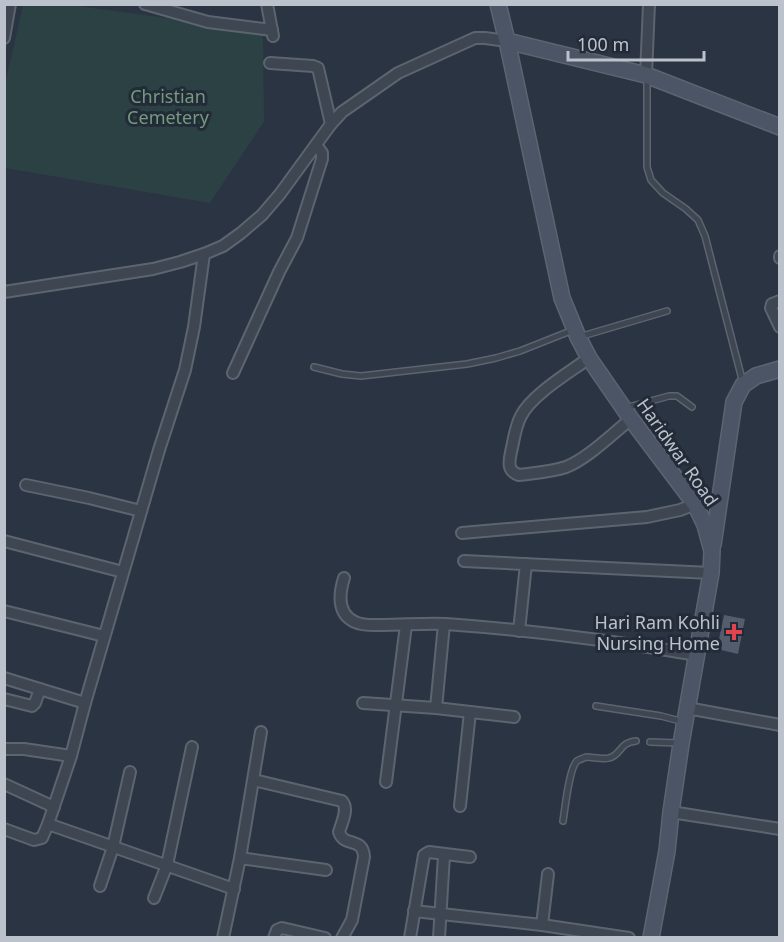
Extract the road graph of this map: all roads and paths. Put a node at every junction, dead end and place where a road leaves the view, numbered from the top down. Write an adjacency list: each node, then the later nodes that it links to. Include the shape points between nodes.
1 (10, 4): 7 (street)
2 (145, 4): 6 (street)
3 (267, 4): 6 (street, via 272,33 208,22)
4 (498, 4): 8 (main road, Haridwar Road)
5 (649, 4): 10 (street)
6 (167, 7)
7 (4, 38)
8 (507, 41): 10 (main road); 11 (street, via 475,38 398,73); 19 (main road, Haridwar Road, via 562,298)
9 (270, 63): 11 (street, via 318,68)
10 (646, 75): 12 (main road); 24 (lane, via 647,167 651,180 698,220)
11 (331, 124): 13 (street)
12 (780, 127)
13 (316, 145): 14 (street, via 262,215 223,246); 23 (street, via 322,159 297,238)
14 (204, 254): 15 (street, via 153,269); 29 (street, via 190,351)
15 (4, 292)
16 (780, 301): 18 (street, via 771,308)
17 (667, 311): 19 (lane)
18 (780, 327)
19 (576, 333): 20 (main road, Haridwar Road); 21 (lane, via 467,364 361,376)
20 (589, 358): 26 (main road, Haridwar Road); 26 (street, via 541,393 521,414 508,462 513,473 566,467 579,460)
21 (314, 367)
22 (780, 369): 24 (main road, via 756,376)
23 (233, 373)
24 (743, 385): 32 (main road, via 734,402)
25 (692, 407): 26 (lane, via 677,396 669,396)
26 (627, 414): 28 (main road, Haridwar Road)
27 (26, 485): 29 (street)
28 (695, 504): 30 (street, via 647,517); 32 (main road, Haridwar Road)
29 (141, 511): 35 (street)
30 (462, 533)
31 (4, 541): 35 (street)
32 (712, 551): 36 (main road, Haridwar Road)
33 (464, 561): 34 (street)
34 (526, 564): 36 (street); 41 (street)
35 (123, 572): 42 (street)
36 (711, 573): 43 (main road, Haridwar Road)
37 (344, 578): 40 (street, via 341,607 349,618 370,625)
38 (4, 611): 42 (street)
39 (444, 624): 40 (street); 41 (street); 51 (street)
40 (406, 625): 49 (street)
41 (519, 631): 43 (street)
42 (104, 636): 48 (street)
43 (697, 655): 53 (main road, Haridwar Road)
44 (4, 678): 45 (street)
45 (40, 688): 46 (street, via 34,706); 48 (street)
46 (4, 699)
47 (363, 703): 49 (street)
48 (85, 704): 62 (street)
49 (396, 705): 51 (street); 65 (street)
50 (596, 706): 53 (lane, via 661,716)
51 (436, 708): 52 (street)
52 (470, 712): 54 (street); 67 (street)
53 (686, 715): 55 (street); 59 (main road, Haridwar Road)
54 (514, 717)
55 (780, 725)
56 (261, 732): 64 (street)
57 (636, 741): 70 (lane, via 624,744 610,758 584,757 577,761)
58 (650, 742): 59 (lane)
59 (681, 744): 69 (main road, Haridwar Road)
60 (192, 747): 78 (street)
61 (4, 749): 62 (street)
62 (71, 756): 68 (street)
63 (130, 772): 74 (street)
64 (254, 780): 77 (street); 90 (street, via 344,803 340,835 360,845 364,857 352,920)
65 (386, 782)
66 (4, 784): 68 (street)
67 (460, 806)
68 (54, 807): 71 (street)
69 (670, 812): 73 (street); 94 (main road, Haridwar Road)
70 (563, 821)
71 (48, 824): 72 (street, via 39,840); 74 (street)
72 (4, 829)
73 (780, 829)
74 (113, 847): 78 (street); 81 (street)
75 (444, 855): 76 (street); 84 (street, via 424,855); 85 (street)
76 (470, 857)
77 (240, 858): 79 (street); 82 (street)
78 (166, 865): 82 (street); 83 (street)
79 (326, 870)
80 (548, 874): 86 (street)
81 (100, 886)
82 (234, 889): 87 (street)
83 (154, 898)
84 (414, 911): 85 (street); 91 (street)
85 (441, 913): 86 (street); 92 (street)
86 (542, 925): 93 (street)
87 (223, 938)
88 (274, 938): 89 (street, via 282,928)
89 (325, 938)
90 (342, 938)
91 (410, 938)
92 (439, 938)
93 (629, 938)
94 (651, 938)

